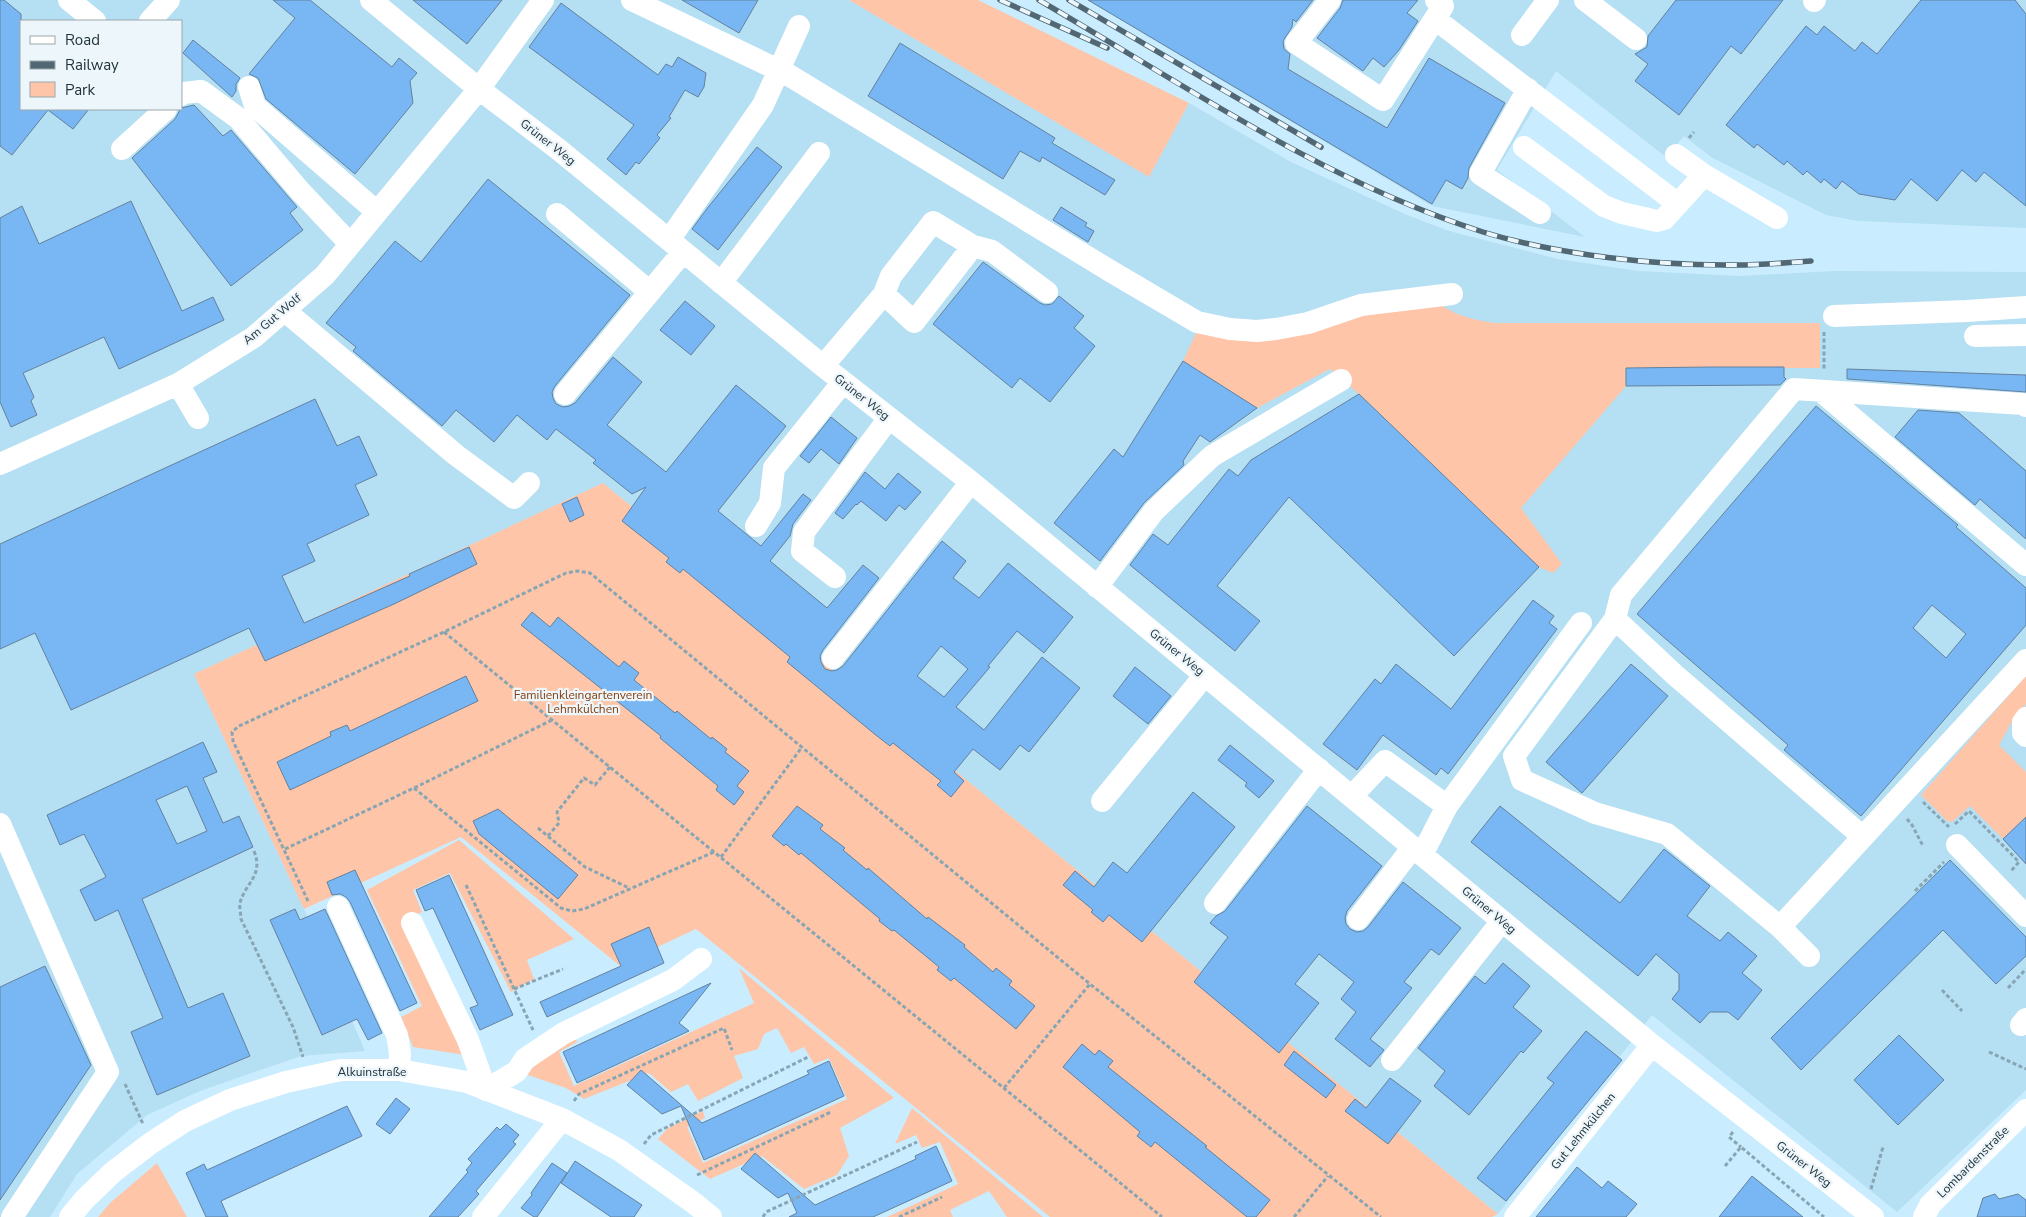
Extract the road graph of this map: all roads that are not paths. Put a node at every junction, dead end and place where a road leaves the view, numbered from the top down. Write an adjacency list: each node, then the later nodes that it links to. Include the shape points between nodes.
1 (69, 0): 10 (street)
2 (168, 0): 11 (street)
3 (371, 0): 17 (street, Grüner Weg)
4 (543, 0): 17 (street)
5 (632, 0): 15 (street)
6 (1330, 0): 9 (street, via 1296,43 1383,100)
7 (1548, 0): 13 (street)
8 (1585, 0): 14 (street)
9 (1435, 10): 18 (street)
10 (94, 20)
11 (151, 20)
12 (800, 26): 15 (street)
13 (1522, 34)
14 (1636, 39)
15 (779, 71): 32 (street, via 763,105); 38 (street, via 1197,322 1257,331 1308,323 1361,305)
16 (249, 87): 27 (street, via 255,106)
17 (480, 89): 27 (street, Am Gut Wolf); 32 (street, Grüner Weg)
18 (1528, 89): 26 (street); 28 (street, via 1480,174)
19 (182, 94): 31 (street, via 201,91 238,118)
20 (165, 110): 22 (street)
21 (1524, 148): 26 (street, via 1598,202 1622,213 1662,220)
22 (122, 149)
23 (819, 153): 34 (street)
24 (1676, 155): 25 (street)
25 (1704, 175): 26 (street); 30 (street)
26 (1678, 204)
27 (377, 212): 31 (street, Am Gut Wolf)
28 (1540, 213)
29 (557, 214): 35 (street)
30 (1777, 218)
31 (350, 244): 40 (street, Am Gut Wolf, via 325,274)
32 (676, 246): 34 (street, Grüner Weg); 35 (street)
33 (973, 246): 36 (street, via 992,251); 37 (street, via 933,222 891,276); 37 (street, via 914,322)
34 (721, 283): 44 (street, Grüner Weg)
35 (650, 292): 49 (street)
36 (1047, 292)
37 (884, 294): 44 (street)
38 (1452, 294)
39 (2026, 307): 41 (street)
40 (284, 310): 47 (street, Am Gut Wolf, via 254,337); 55 (street, via 456,456 514,498)
41 (1829, 321)
42 (2026, 335): 43 (street)
43 (1975, 336)
44 (823, 366): 46 (street, Grüner Weg)
45 (1341, 380): 61 (street, via 1212,456 1154,511)
46 (843, 382): 52 (street, Grüner Weg); 57 (street, via 774,468 770,503)
47 (178, 384): 51 (street); 53 (street, Am Gut Wolf)
48 (1821, 391): 50 (street); 58 (street); 62 (street, via 1794,389 1621,595)
49 (565, 394)
50 (2026, 406)
51 (198, 418)
52 (889, 418): 54 (street, Grüner Weg); 60 (street, via 804,532 802,552)
53 (0, 464)
54 (970, 482): 61 (street, Grüner Weg); 64 (street)
55 (529, 483)
56 (1975, 505): 58 (street)
57 (756, 526)
58 (1988, 533): 59 (street)
59 (2026, 566)
60 (835, 577)
61 (1096, 587): 66 (street, Grüner Weg)
62 (1615, 620): 74 (street); 83 (street, via 1514,756 1522,780 1595,813 1667,834)
63 (1581, 623): 72 (street)
64 (833, 658)
65 (2026, 660): 74 (street)
66 (1205, 675): 69 (street, Grüner Weg); 71 (street)
67 (2026, 718): 68 (street, via 2023,722)
68 (2026, 736)
69 (1318, 769): 70 (street, Grüner Weg); 77 (street)
70 (1352, 796): 72 (street, via 1385,761); 76 (street, Grüner Weg)
71 (1102, 802)
72 (1447, 806): 76 (street)
73 (0, 824): 92 (street, via 108,1072)
74 (1863, 837): 83 (street)
75 (1957, 846): 79 (street)
76 (1418, 851): 80 (street); 81 (street, Grüner Weg)
77 (1214, 903)
78 (338, 907): 88 (street, via 397,1035)
79 (2026, 916)
80 (1358, 919)
81 (1502, 921): 86 (street, Grüner Weg); 87 (street)
82 (412, 923): 89 (street, via 468,1040)
83 (1780, 927): 84 (street)
84 (1809, 956)
85 (701, 959): 89 (street, via 673,980 564,1033 525,1059 517,1071)
86 (1652, 1046): 96 (street, Gut Lehmkülchen); 97 (street, Grüner Weg)
87 (1392, 1060)
88 (399, 1070): 89 (street, Alkuinstraße, via 467,1082); 93 (street, Alkuinstraße, via 341,1070 286,1082 230,1100 185,1121 151,1143 113,1172)
89 (486, 1090): 91 (street, Alkuinstraße)
90 (2026, 1110): 98 (street, Lombardenstraße, via 1930,1205)
91 (562, 1119): 94 (street); 95 (street, Alkuinstraße, via 619,1150)
92 (12, 1217)
93 (70, 1217)
94 (483, 1217)
95 (711, 1217)
96 (1515, 1217)
97 (1873, 1217)
98 (1924, 1217)

